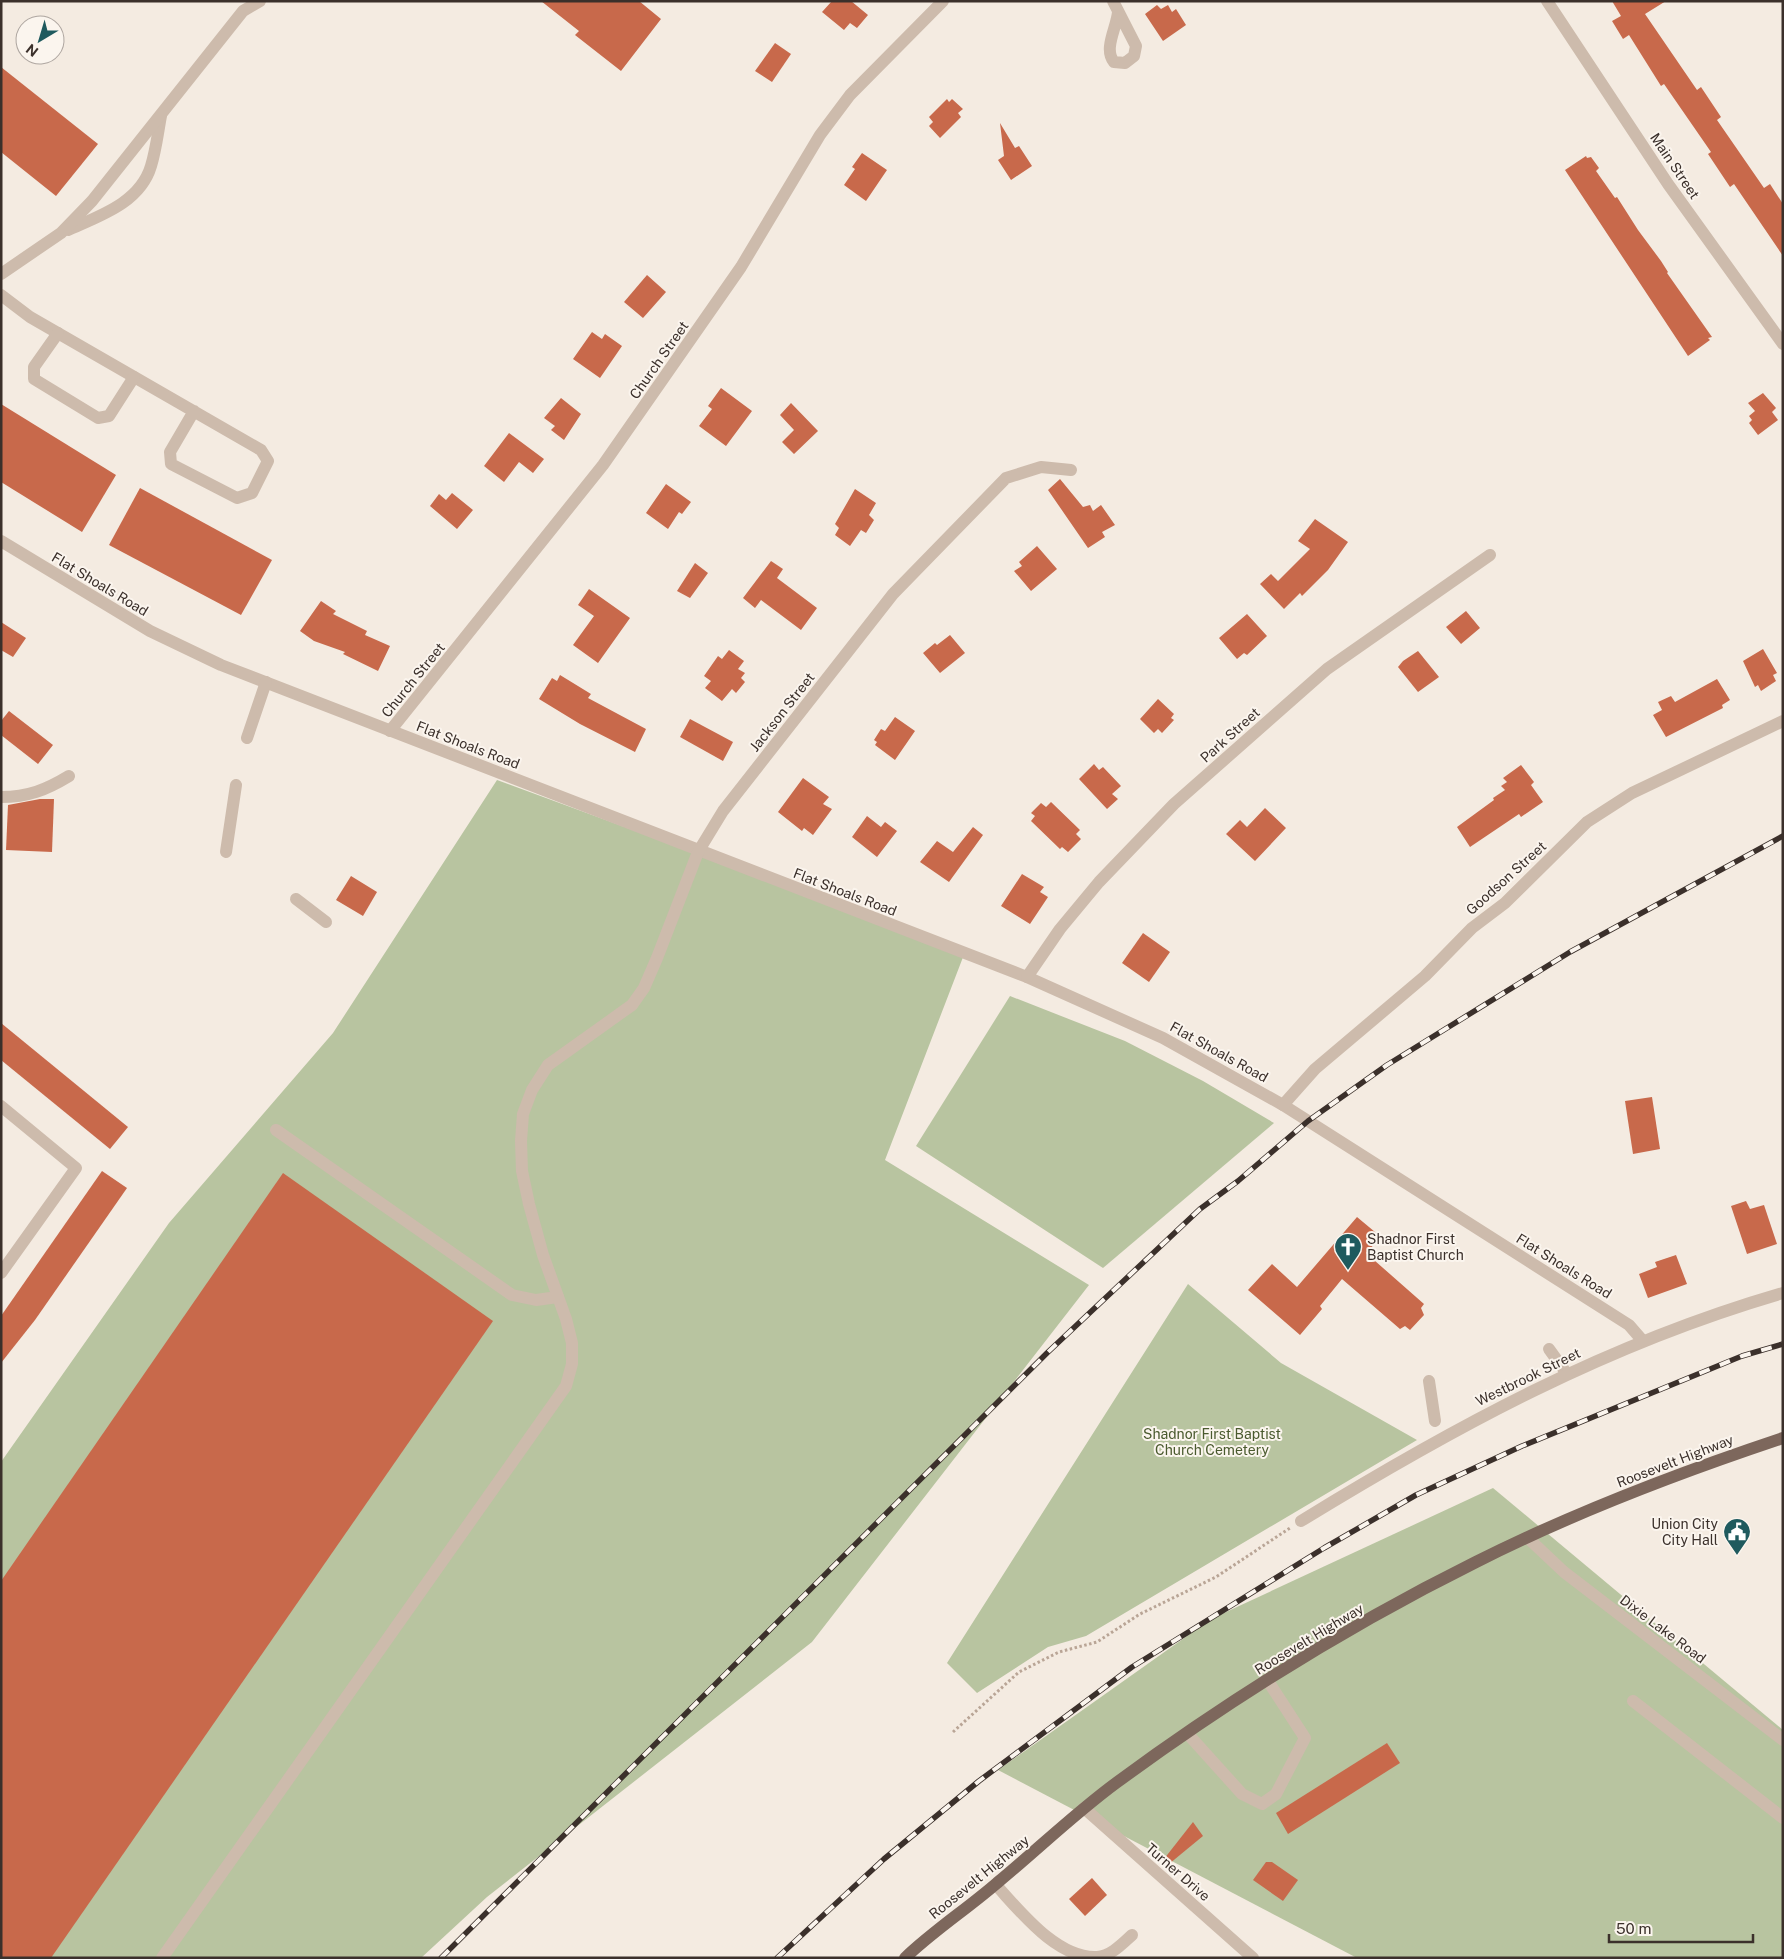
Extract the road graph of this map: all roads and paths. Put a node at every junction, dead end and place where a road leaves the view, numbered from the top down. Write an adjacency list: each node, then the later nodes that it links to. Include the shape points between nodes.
1 (260, 1): 4 (street, via 243,11)
2 (943, 1): 17 (street, Church Street, via 850,95 820,136 741,267 603,464)
3 (1547, 1): 9 (street, Main Street, via 1674,192)
4 (162, 113): 5 (street, via 92,201); 5 (street, via 151,167 138,188 120,206)
5 (61, 233): 6 (street)
6 (1, 274)
7 (1, 294): 8 (street, via 30,317)
8 (58, 333): 10 (street); 10 (street, via 34,367 34,380 98,418 110,416)
9 (1783, 344)
10 (134, 377): 11 (street)
11 (194, 411): 11 (street, via 262,450 268,461 252,493 237,498 172,464 170,452)
12 (1071, 470): 23 (street, Jackson Street, via 1041,467 1006,478 893,594 723,810)
13 (1, 541): 15 (street, Flat Shoals Road, via 150,631 221,665)
14 (1490, 555): 26 (street, Park Street, via 1327,669 1174,804 1099,882 1060,929)
15 (266, 682): 17 (street, Flat Shoals Road); 18 (street)
16 (1783, 721): 27 (street, Goodson Street, via 1632,793 1587,822 1425,976 1315,1069)
17 (390, 732): 23 (street, Flat Shoals Road)
18 (247, 738)
19 (68, 776): 21 (street, via 46,790 21,797)
20 (236, 785): 22 (street)
21 (1, 797)
22 (226, 852)
23 (698, 852): 26 (street, Flat Shoals Road); 32 (street, Jackson Street, via 644,988 617,1018 548,1065 532,1090 523,1114 522,1171 528,1204)
24 (296, 899): 25 (street)
25 (326, 922)
26 (1027, 977): 27 (street, Flat Shoals Road, via 1163,1038)
27 (1282, 1105): 33 (street, Flat Shoals Road, via 1629,1325)
28 (1, 1106): 30 (street, via 76,1168)
29 (276, 1130): 32 (street, via 512,1295 536,1300)
30 (1, 1273)
31 (1783, 1293): 33 (street, Westbrook Street, via 1732,1307)
32 (558, 1297): 50 (street, Jackson Street, via 572,1343 572,1364 566,1386)
33 (1642, 1340): 35 (street, Westbrook Street)
34 (1549, 1349): 35 (street)
35 (1567, 1374): 37 (street, Westbrook Street)
36 (1429, 1381): 37 (street, via 1430,1418)
37 (1453, 1432): 39 (street, Westbrook Street, via 1400,1460)
38 (1783, 1438): 40 (main road, Roosevelt Highway, via 1654,1484)
39 (1301, 1521): 43 (path, via 1216,1577 1140,1614 1097,1642 1059,1652 1019,1672)
40 (1528, 1538): 41 (main road, Roosevelt Highway, via 1384,1612); 45 (street, Dixie Lake Road, via 1564,1572)
41 (1268, 1681): 44 (main road, Roosevelt Highway); 44 (street, via 1305,1738 1276,1794 1262,1804 1242,1794)
42 (1633, 1701): 47 (street)
43 (953, 1732)
44 (1188, 1733): 46 (main road, Roosevelt Highway)
45 (1783, 1740)
46 (1084, 1808): 48 (main road, Roosevelt Highway); 52 (street, Turner Drive)
47 (1783, 1818)
48 (996, 1885): 49 (street, via 1042,1934 1080,1956 1098,1958 1118,1948); 51 (main road, Roosevelt Highway)
49 (1132, 1935)
50 (162, 1958)
51 (905, 1958)
52 (1253, 1958)

